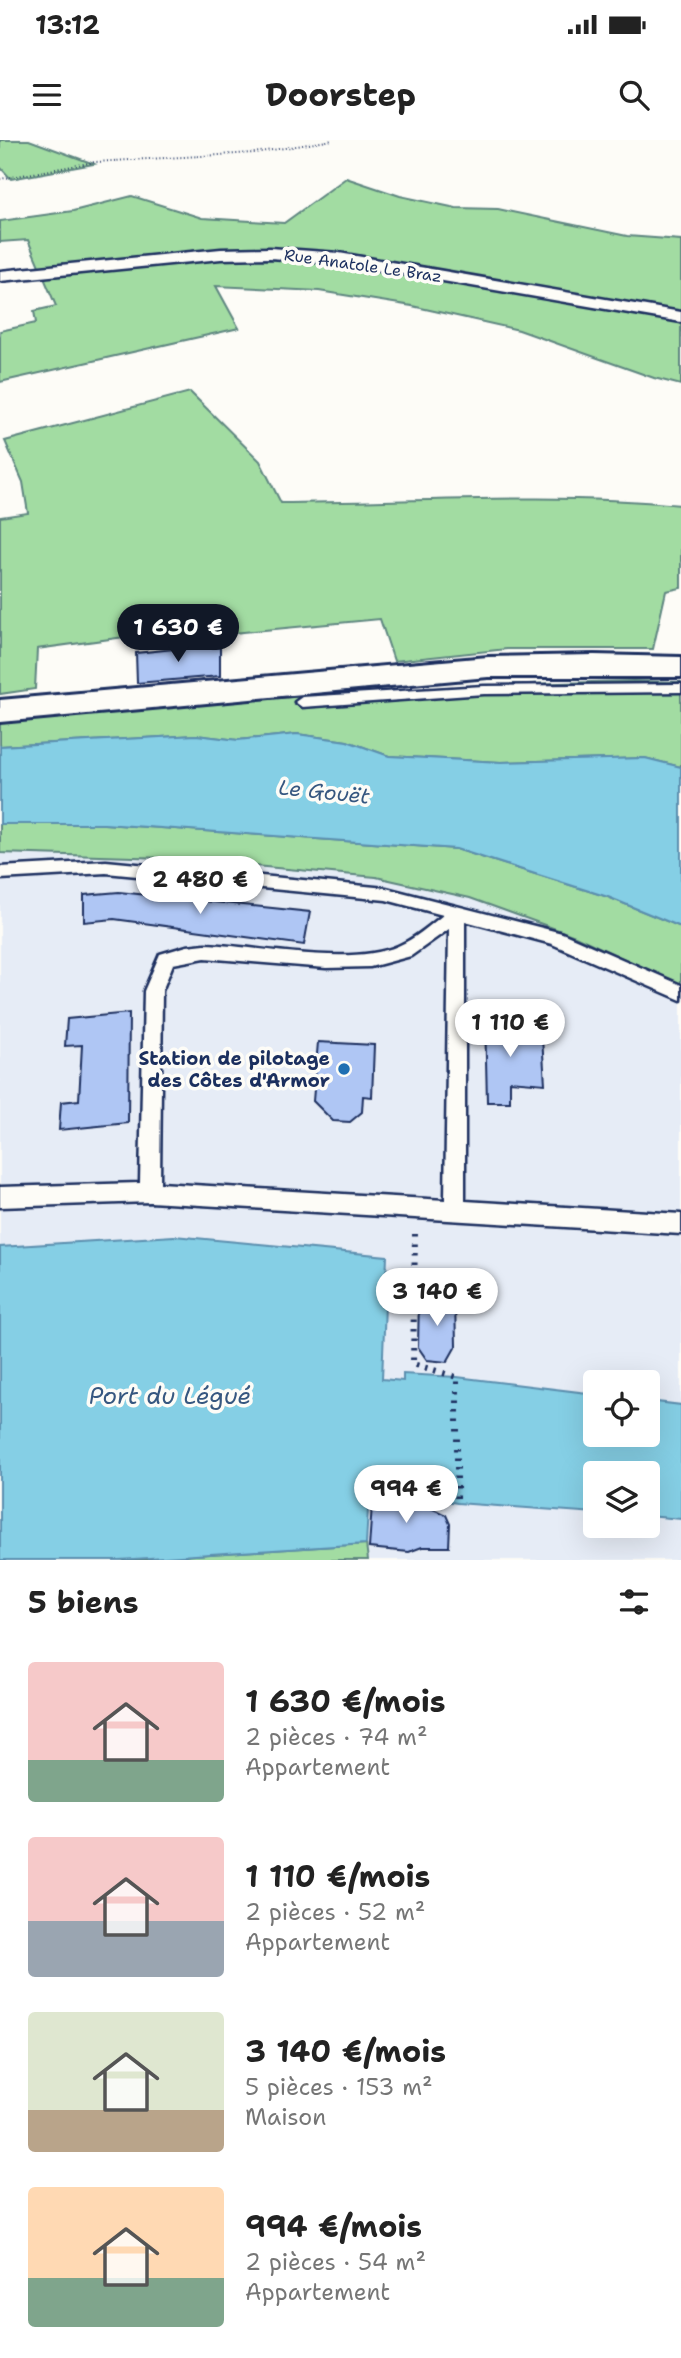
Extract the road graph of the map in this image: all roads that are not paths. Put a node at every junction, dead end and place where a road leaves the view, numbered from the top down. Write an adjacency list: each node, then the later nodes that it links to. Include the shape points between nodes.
1 (0, 276): 2 (street, Rue Anatole Le Braz, via 270,253 338,258)
2 (681, 317)
3 (681, 667): 6 (street, via 488,667)
4 (681, 688): 5 (lane, via 484,690)
5 (302, 702)
6 (0, 711)
7 (0, 873): 8 (lane, via 106,867 386,894)
8 (457, 913): 9 (lane, via 556,939); 10 (lane, via 402,952 363,960 189,950 166,959 153,991); 12 (lane)
9 (681, 993)
10 (150, 1192): 11 (lane); 12 (lane)
11 (0, 1197)
12 (455, 1210): 13 (lane)
13 (681, 1224)

